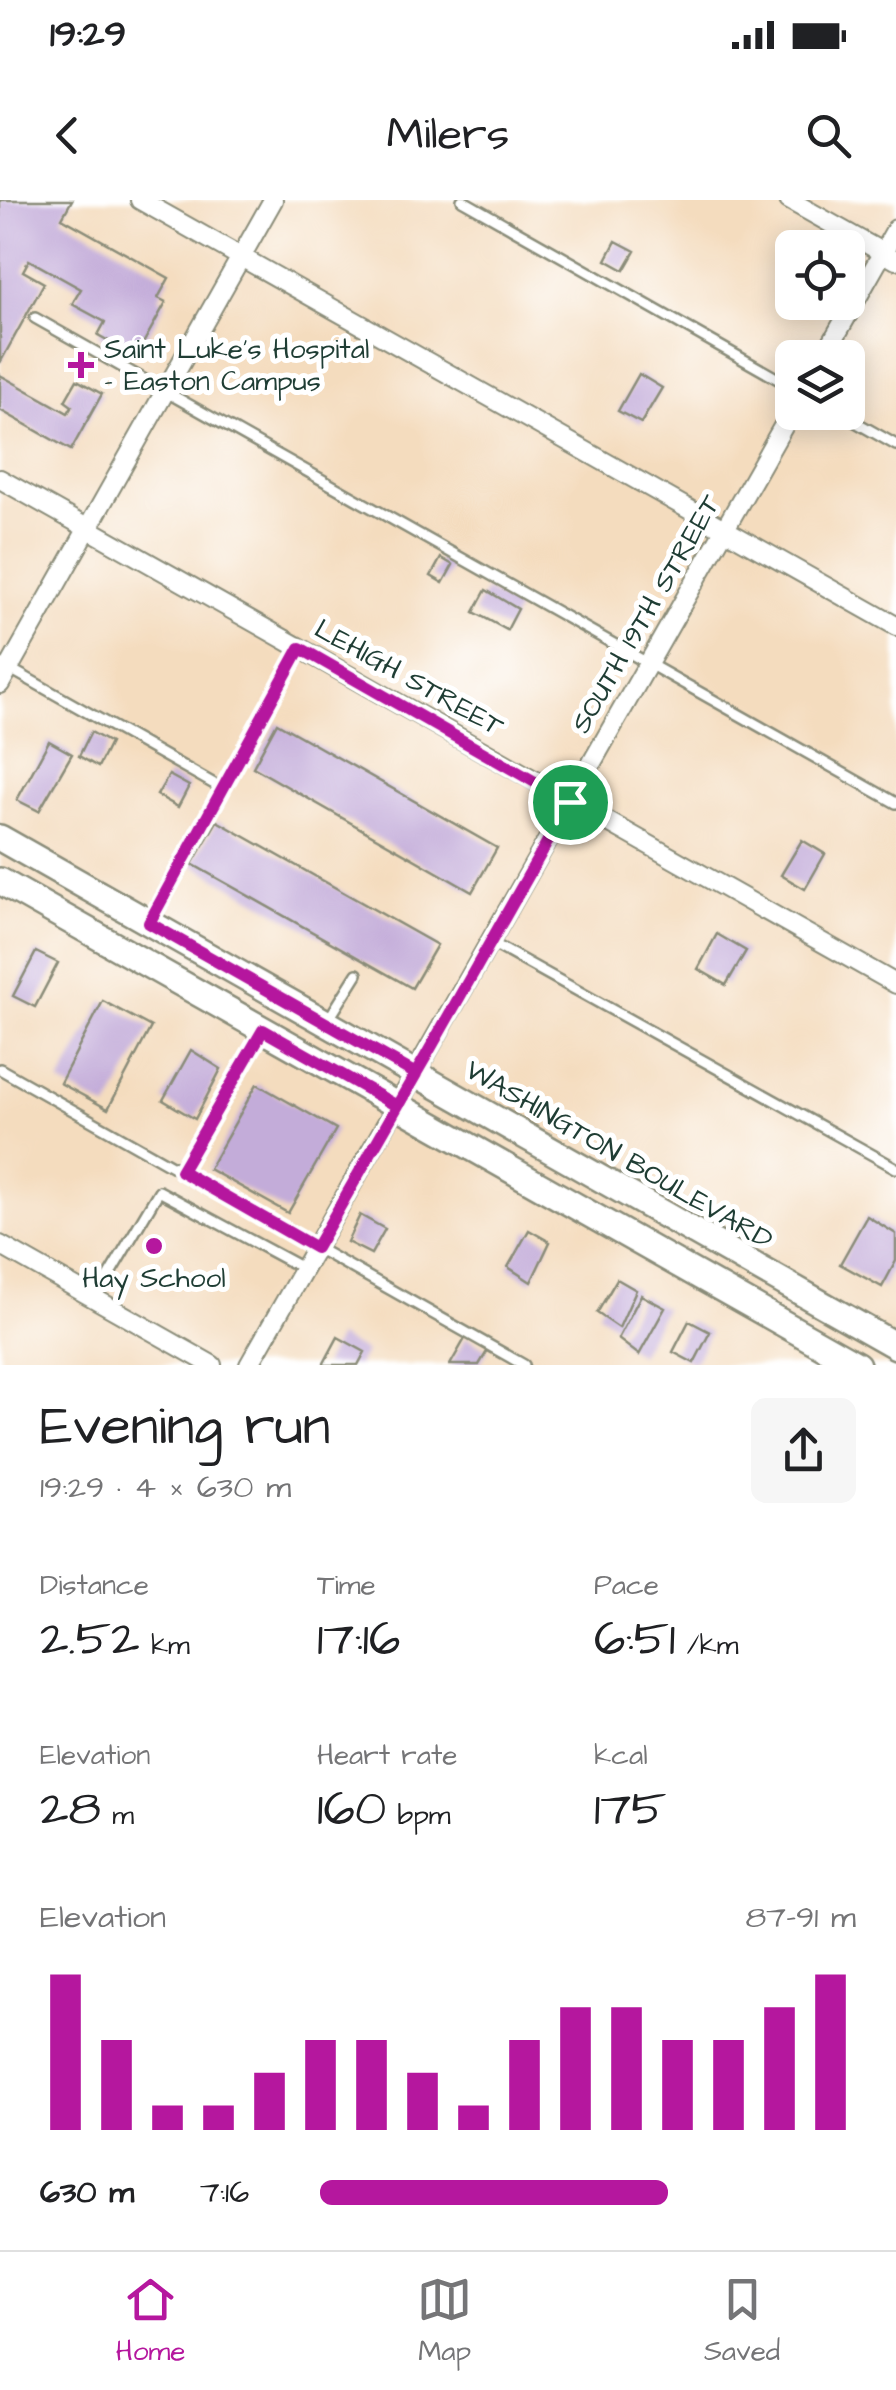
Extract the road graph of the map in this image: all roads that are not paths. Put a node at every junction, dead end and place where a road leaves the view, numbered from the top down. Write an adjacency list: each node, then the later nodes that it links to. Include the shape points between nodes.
1 (140, 200): 7 (street)
2 (274, 200): 7 (street)
3 (462, 200): 10 (lane)
4 (789, 200): 6 (street)
5 (896, 230): 6 (street)
6 (889, 256): 9 (street)
7 (241, 257): 11 (street); 17 (street)
8 (35, 318): 11 (lane)
9 (835, 340)
10 (775, 377)
11 (165, 392): 16 (street); 20 (lane)
12 (865, 427): 14 (lane)
13 (781, 430): 17 (street, SOUTH 19TH STREET)
14 (896, 445)
15 (0, 479): 16 (street, LEHIGH STREET)
16 (88, 528): 19 (street, LEHIGH STREET); 21 (street)
17 (725, 530): 18 (street); 20 (street, SOUTH 19TH STREET)
18 (896, 626)
19 (300, 648): 22 (lane); 23 (street, LEHIGH STREET)
20 (648, 664): 23 (street, SOUTH 19TH STREET); 24 (lane)
21 (3, 672): 22 (lane)
22 (223, 788): 27 (lane)
23 (570, 802): 28 (street, SOUTH 19TH STREET); 30 (street, LEHIGH STREET)
24 (896, 803)
25 (0, 838): 27 (street, WASHINGTON BOULEVARD)
26 (0, 881): 32 (street)
27 (149, 923): 31 (street, WASHINGTON BOULEVARD)
28 (490, 942): 34 (street, SOUTH 19TH STREET); 36 (lane)
29 (357, 974): 31 (lane)
30 (896, 984)
31 (327, 1023): 34 (street, WASHINGTON BOULEVARD)
32 (263, 1030): 35 (street); 37 (lane)
33 (0, 1069): 37 (lane)
34 (416, 1074): 35 (street, SOUTH 19TH STREET); 42 (street, WASHINGTON BOULEVARD)
35 (397, 1106): 39 (street, SOUTH 19TH STREET); 46 (street)
36 (896, 1168)
37 (181, 1171): 39 (lane)
38 (0, 1246): 41 (street)
39 (316, 1248): 40 (street, SOUTH 19TH STREET); 45 (lane)
40 (304, 1270): 41 (lane, via 159,1191); 44 (street, SOUTH 19TH STREET)
41 (95, 1299): 43 (street)
42 (896, 1349): 47 (street)
43 (212, 1365)
44 (250, 1365)
45 (524, 1365)
46 (857, 1365)
47 (888, 1365)

